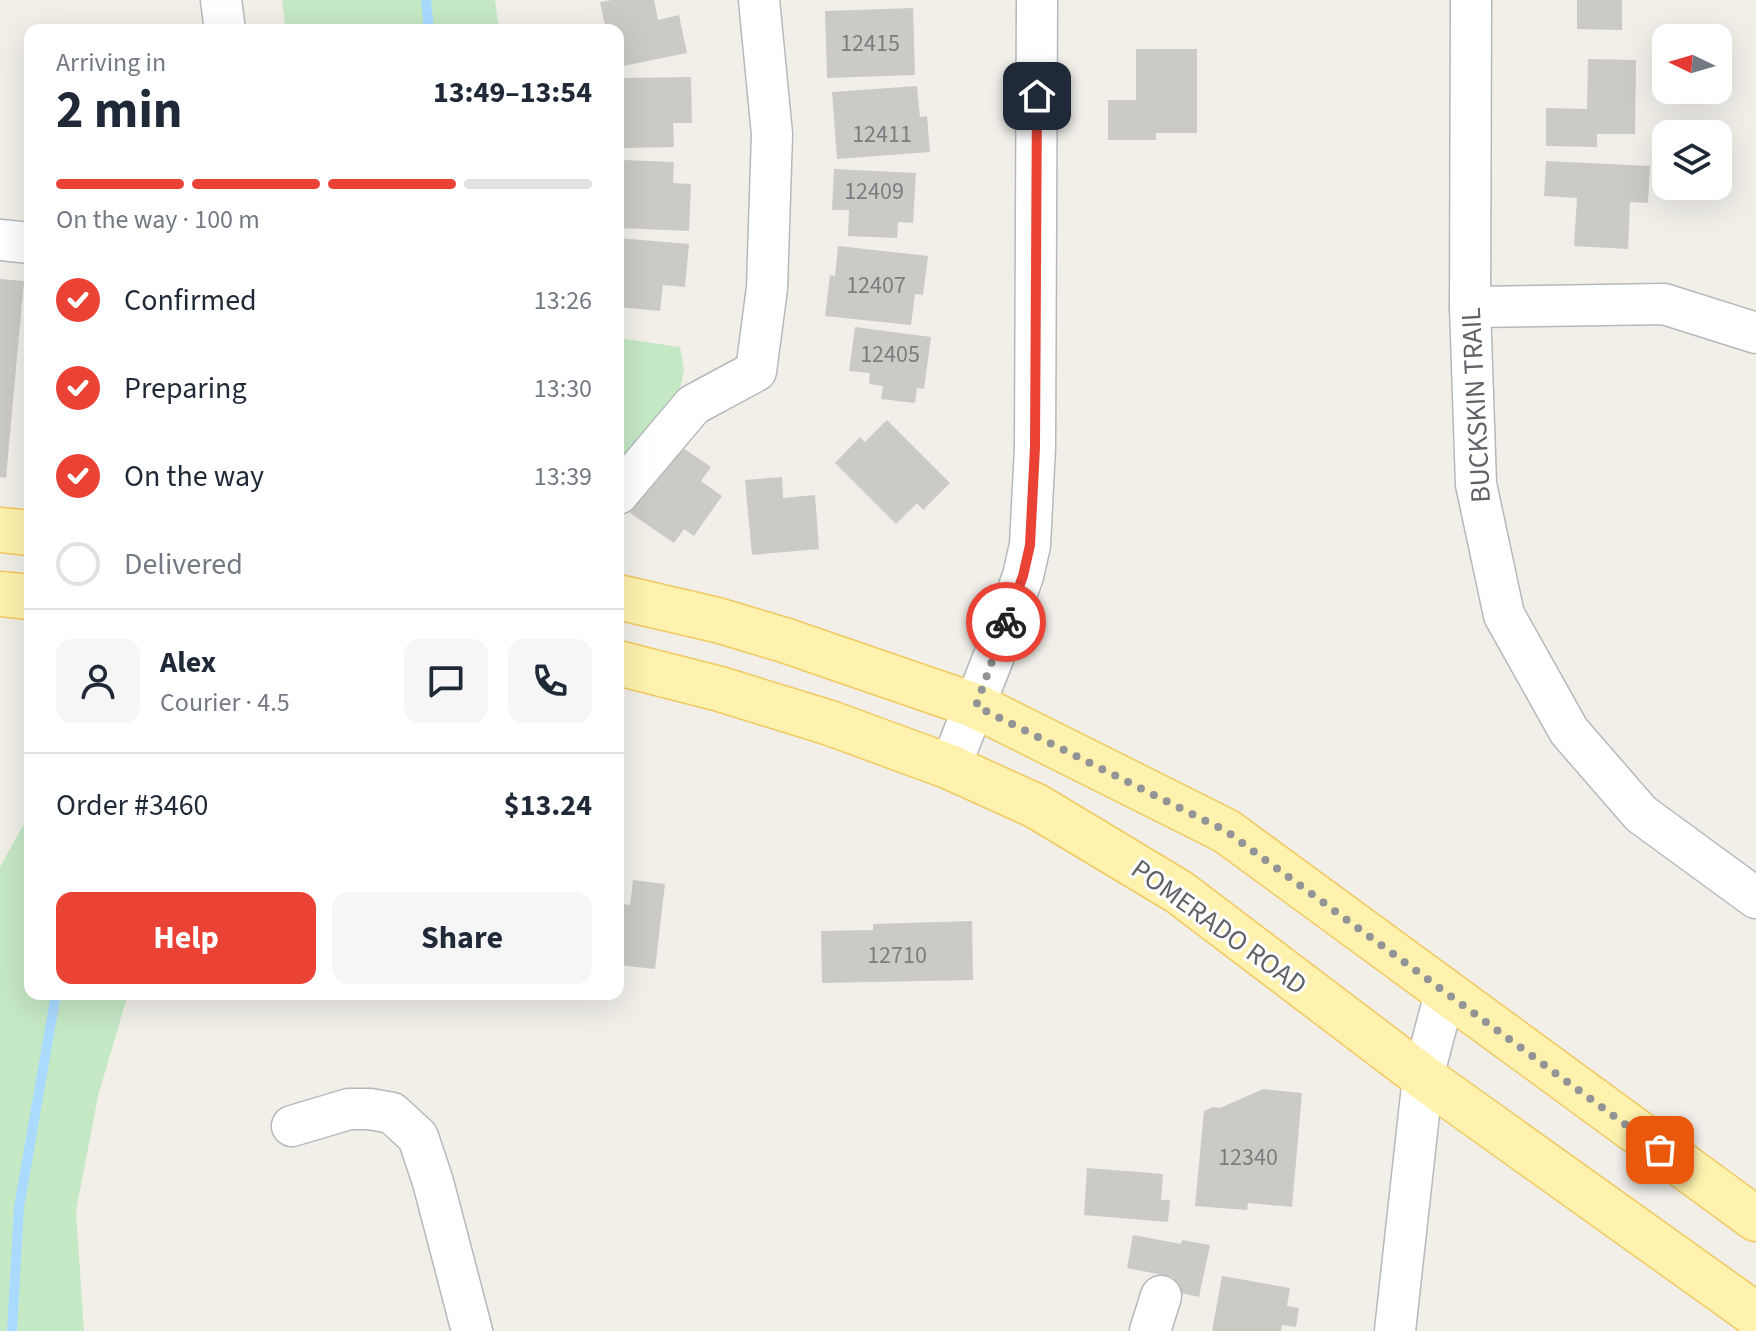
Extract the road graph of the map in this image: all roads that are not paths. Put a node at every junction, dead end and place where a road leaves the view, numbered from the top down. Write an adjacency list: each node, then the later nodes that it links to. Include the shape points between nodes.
1 (221, 0): 5 (street)
2 (759, 0): 10 (street, via 772,134 767,288 756,371 693,405)
3 (1037, 0): 15 (street, via 1030,545)
4 (1471, 0): 8 (street, BUCKSKIN TRAIL)
5 (224, 24)
6 (0, 240): 7 (street)
7 (24, 242)
8 (1470, 307): 9 (street, via 1664,304); 17 (street, BUCKSKIN TRAIL, via 1476,484 1504,615 1569,731 1641,814)
9 (1756, 333)
10 (624, 487)
11 (0, 594): 12 (main road)
12 (24, 596)
13 (624, 598): 15 (main road, via 784,640)
14 (624, 665): 16 (main road, POMERADO ROAD, via 770,704)
15 (976, 706): 16 (street); 18 (main road, via 1226,831)
16 (950, 767): 19 (main road, POMERADO ROAD, via 1036,806 1179,892)
17 (1756, 898)
18 (1445, 993): 19 (street); 21 (main road)
19 (1423, 1077): 22 (main road, POMERADO ROAD); 24 (street)
20 (292, 1126): 23 (street, via 349,1109 370,1109 392,1113 418,1137)
21 (1756, 1219)
22 (1756, 1315)
23 (472, 1331)
24 (1395, 1331)

